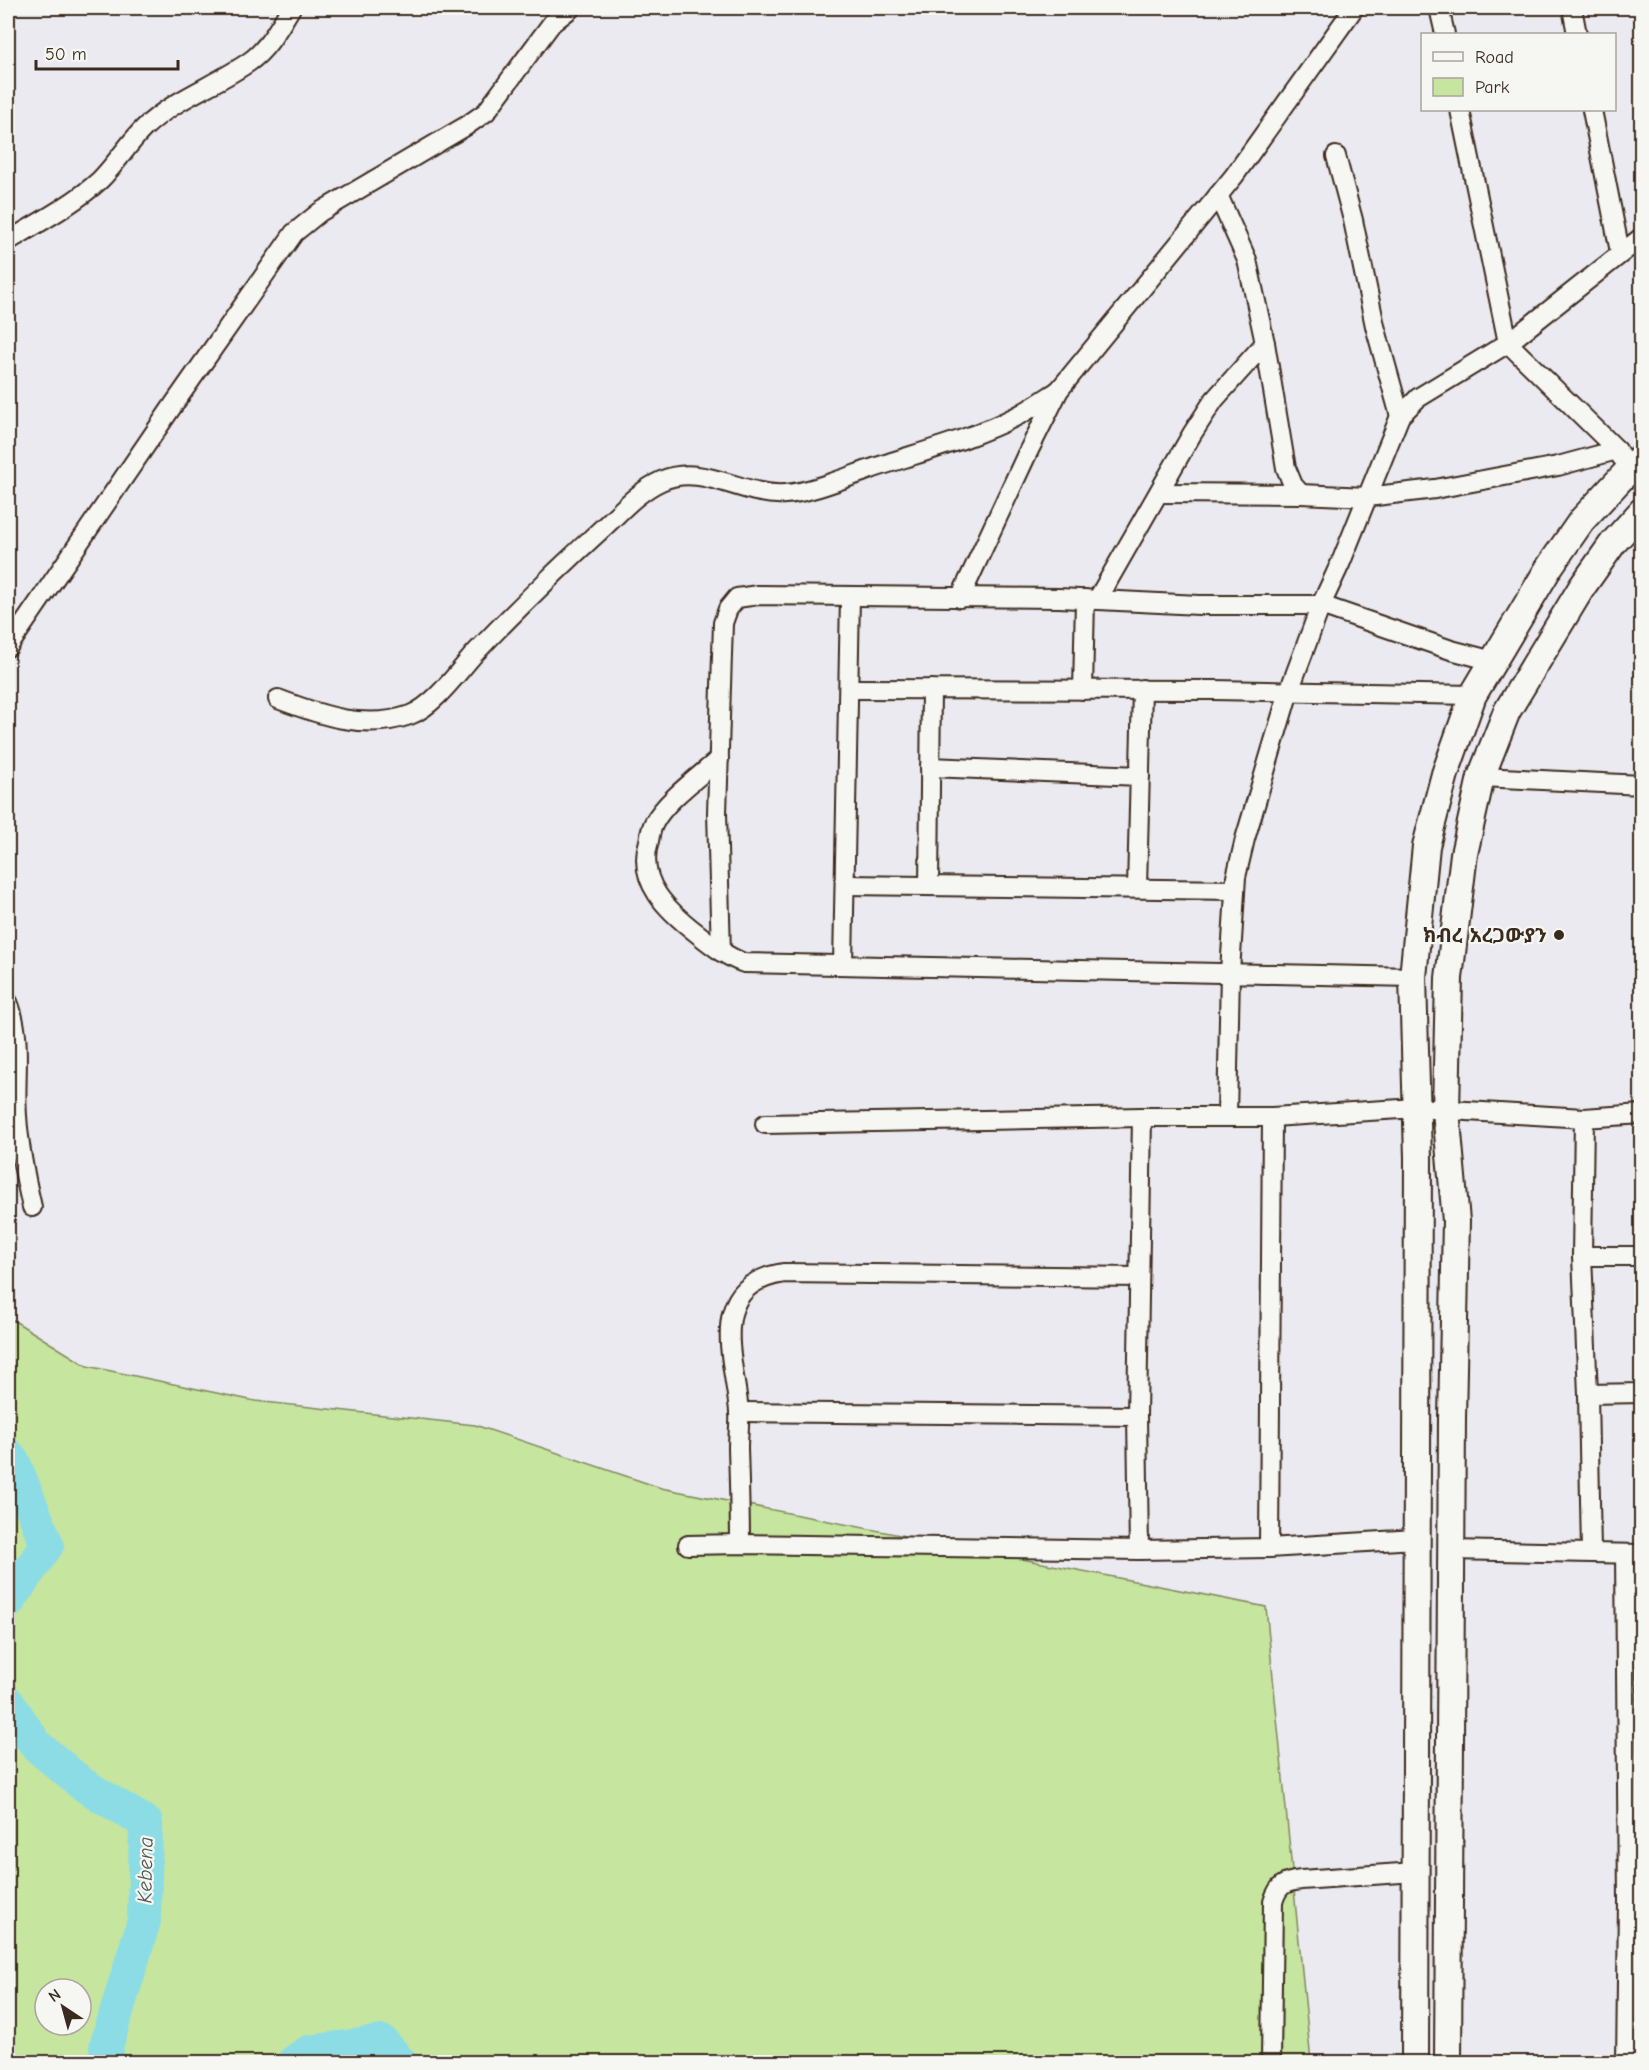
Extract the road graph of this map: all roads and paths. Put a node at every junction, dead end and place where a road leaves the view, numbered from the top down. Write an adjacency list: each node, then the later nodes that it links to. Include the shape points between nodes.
1 (291, 8): 13 (street, via 269,43 251,61 154,121 98,182)
2 (571, 8): 28 (street, via 552,23 486,112 320,212 294,233)
3 (1354, 8): 11 (street)
4 (1439, 8): 6 (street)
5 (1572, 8): 7 (street)
6 (1445, 33)
7 (1577, 33)
8 (1460, 111): 16 (street)
9 (1592, 111): 14 (street)
10 (1336, 156): 18 (street)
11 (1218, 195): 15 (street, via 1247,260); 17 (street)
12 (1641, 237): 14 (street)
13 (8, 241)
14 (1620, 252): 16 (street)
15 (1264, 343): 20 (street, via 1214,400); 21 (street, via 1286,468)
16 (1508, 343): 18 (street, via 1418,398); 19 (street)
17 (1059, 390): 25 (street); 36 (street, via 989,429 824,485 785,494 685,475 662,481 641,494 563,563 430,703 412,714 352,722)
18 (1400, 416): 22 (street)
19 (1629, 458): 22 (street); 29 (main road, via 1556,557)
20 (1159, 493): 21 (street); 26 (street)
21 (1301, 494): 22 (street)
22 (1367, 496): 27 (street)
23 (1641, 511): 40 (main road, via 1612,543 1582,587 1508,711)
24 (850, 597): 25 (street); 30 (street); 37 (street, via 758,595 733,602 723,623)
25 (960, 598): 26 (street)
26 (1091, 600): 27 (street); 32 (street)
27 (1321, 605): 29 (street); 34 (street)
28 (8, 647)
29 (1493, 661): 35 (main road)
30 (849, 689): 31 (street); 42 (street)
31 (931, 689): 32 (street); 38 (street)
32 (1083, 690): 33 (street)
33 (1142, 690): 34 (street); 39 (street)
34 (1289, 692): 35 (street); 45 (street, via 1245,839)
35 (1473, 695): 49 (main road, via 1445,774 1426,846)
36 (278, 699)
37 (719, 759): 46 (street); 46 (street, via 672,801 654,823 645,852 646,873 658,898)
38 (930, 767): 39 (street); 43 (street)
39 (1140, 776): 44 (street)
40 (1481, 777): 41 (street); 52 (main road, via 1464,854 1449,978)
41 (1641, 785)
42 (845, 885): 43 (street); 47 (street)
43 (929, 886): 44 (street)
44 (1137, 888): 45 (street)
45 (1235, 890): 48 (street)
46 (721, 952): 47 (street, via 744,963)
47 (843, 965): 48 (street)
48 (1230, 972): 49 (street); 54 (street)
49 (1413, 977): 51 (main road)
50 (8, 1002): 59 (street, via 17,1050 17,1114 23,1169)
51 (1417, 1108): 52 (street); 55 (street); 67 (main road)
52 (1446, 1112): 57 (street); 72 (main road, via 1456,1221)
53 (1641, 1114): 57 (street)
54 (1227, 1117): 55 (street); 56 (street)
55 (1272, 1117): 70 (street)
56 (1142, 1118): 58 (street); 62 (street)
57 (1584, 1118): 60 (street)
58 (765, 1124)
59 (32, 1207)
60 (1582, 1256): 61 (street); 64 (street)
61 (1641, 1256)
62 (1139, 1277): 65 (street, via 784,1273 767,1276 749,1285 735,1304 729,1330); 66 (street)
63 (1641, 1393): 64 (street)
64 (1588, 1394): 73 (street)
65 (739, 1412): 66 (street); 68 (street)
66 (1137, 1416): 71 (street)
67 (1416, 1539): 70 (street); 76 (main road)
68 (740, 1544): 69 (street); 71 (street)
69 (688, 1545)
70 (1269, 1548): 71 (street)
71 (1139, 1550)
72 (1451, 1550): 73 (street); 81 (main road)
73 (1591, 1552): 74 (street)
74 (1633, 1554): 75 (street)
75 (1633, 1734): 77 (street)
76 (1416, 1872): 79 (street, via 1301,1880 1287,1882 1277,1890); 80 (main road)
77 (1635, 1901): 78 (street)
78 (1631, 2056)
79 (1271, 2062)
80 (1415, 2062)
81 (1448, 2062)

